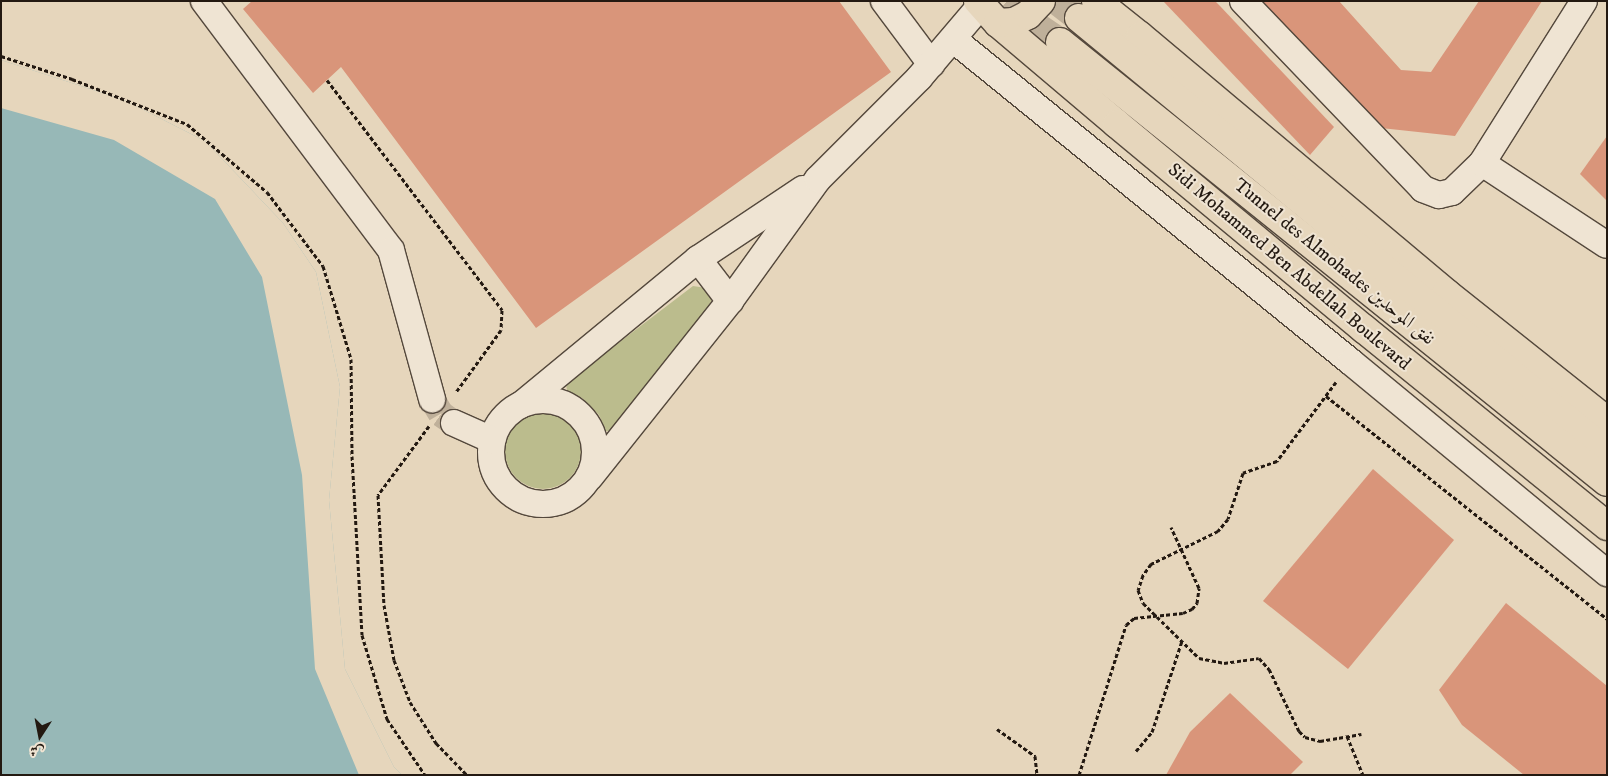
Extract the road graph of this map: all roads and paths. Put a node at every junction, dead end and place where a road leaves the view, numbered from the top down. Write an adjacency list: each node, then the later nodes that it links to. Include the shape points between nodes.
1 (204, 1): 21 (street, via 391,250)
2 (884, 1): 11 (street)
3 (1041, 1): 6 (main road, via 1028,15 1014,22)
4 (1243, 1): 13 (street, via 1423,189 1439,194 1452,192)
5 (1584, 1): 13 (street)
6 (984, 8): 8 (street); 28 (main road, Sidi Mohammed Ben Abdellah Boulevard, via 1364,329)
7 (1087, 10): 22 (main road, via 1140,36 1446,293); 24 (main road, Tunnel des Almohades نفق الموحدين)
8 (952, 39): 11 (street); 18 (street)
9 (1060, 42): 26 (main road, Tunnel des Almohades نفق الموحدين)
10 (1, 56): 38 (path, via 72,79 187,124 266,192 323,266 351,359 352,456 362,635 387,719)
11 (931, 64): 14 (street)
12 (327, 80): 21 (path, via 502,310 501,330)
13 (1482, 162): 15 (street)
14 (818, 179): 16 (street); 17 (street)
15 (1607, 245)
16 (698, 259): 17 (street); 20 (street)
17 (730, 301): 25 (street)
18 (1351, 362): 19 (path); 30 (street)
19 (1326, 396): 29 (path, via 1277,461 1243,472 1228,519 1218,531); 32 (path)
20 (521, 405): 23 (street, via 505,416); 25 (street, via 542,400 556,401 580,414 588,424 595,444)
21 (443, 410): 23 (street); 39 (path, via 378,495 384,605 394,660 410,702 436,743)
22 (1607, 421)
23 (492, 440): 25 (street, via 492,460 499,479 513,494 531,503 545,504 571,497)
24 (1607, 452)
25 (590, 477)
26 (1607, 482)
27 (1171, 526): 29 (path)
28 (1607, 526)
29 (1182, 549): 31 (path, via 1151,564 1142,575 1139,597); 31 (path, via 1199,588 1197,603 1188,612)
30 (1607, 573)
31 (1156, 616): 33 (path); 41 (path, via 1134,618 1122,631)
32 (1607, 619)
33 (1182, 642): 36 (path, via 1206,661 1224,663 1259,658 1269,669 1305,737 1320,741); 37 (path, via 1152,732)
34 (997, 729): 40 (path, via 1035,756)
35 (1361, 734): 36 (path)
36 (1348, 736): 42 (path)
37 (1136, 751)
38 (425, 775)
39 (467, 775)
40 (1037, 775)
41 (1079, 775)
42 (1363, 775)

